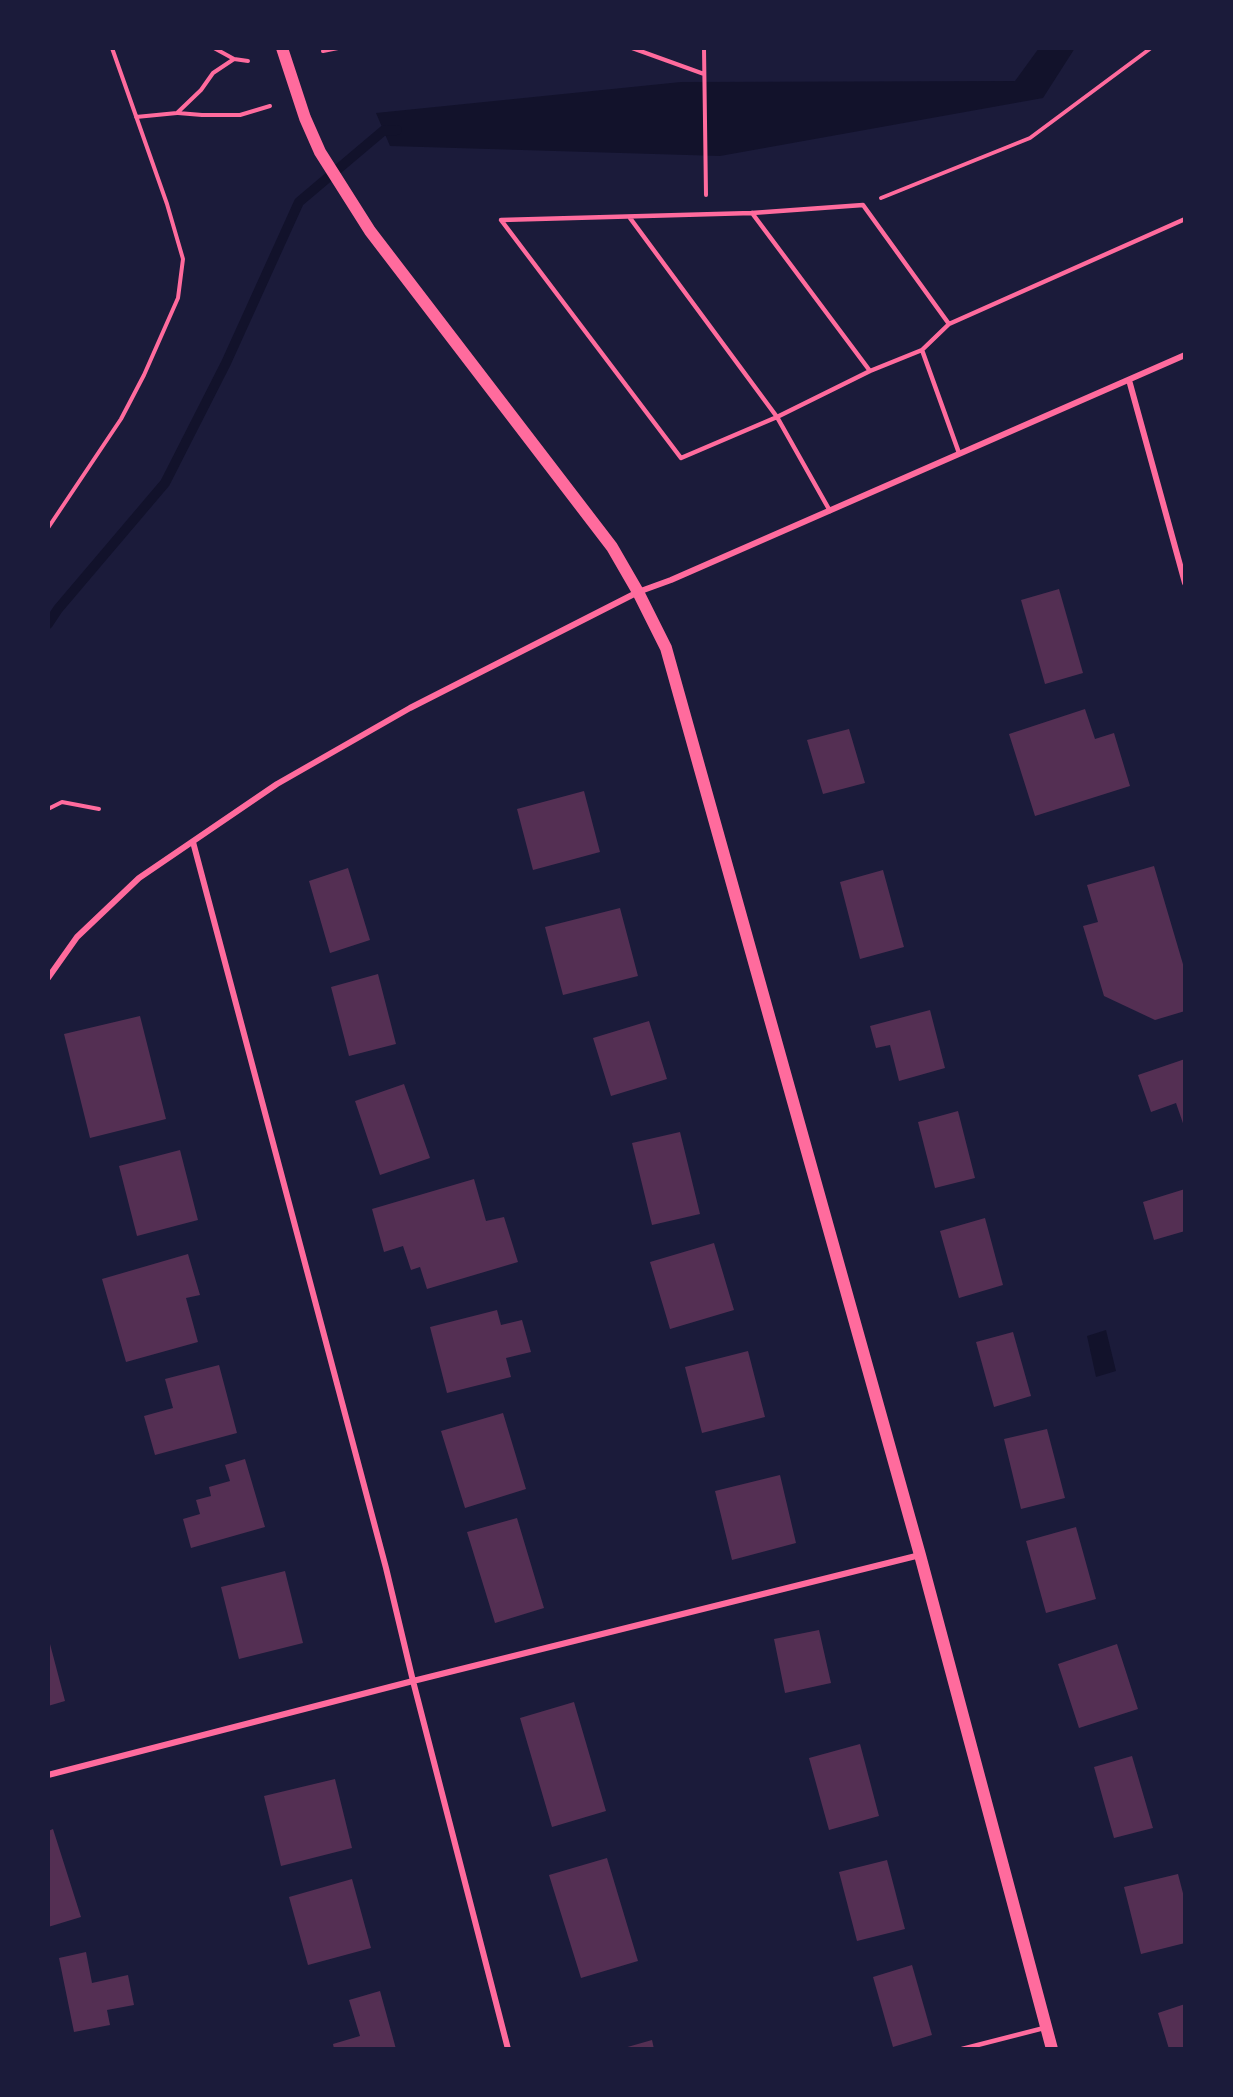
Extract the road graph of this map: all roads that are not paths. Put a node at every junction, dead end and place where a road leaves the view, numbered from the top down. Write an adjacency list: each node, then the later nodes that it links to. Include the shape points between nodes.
1 (282, 48): 14 (main road, via 320,152 370,231 612,547)
2 (752, 213): 3 (lane); 5 (lane, via 863,205); 8 (lane)
3 (630, 218): 10 (lane); 10 (lane, via 501,220 681,458)
4 (1185, 219): 5 (lane)
5 (949, 324): 6 (lane)
6 (922, 350): 8 (lane); 11 (lane)
7 (1185, 355): 9 (street)
8 (870, 371): 10 (lane)
9 (1130, 380): 11 (street); 13 (street)
10 (777, 417): 12 (lane)
11 (959, 453): 12 (street)
12 (830, 511): 14 (street)
13 (1185, 583)
14 (638, 592): 15 (street, via 410,708 277,784); 17 (main road, via 666,648)
15 (193, 842): 16 (street, via 139,878 77,937); 18 (street)
16 (48, 978)
17 (920, 1555): 18 (street); 20 (main road)
18 (413, 1681): 19 (street); 21 (street)
19 (48, 1775)
20 (1047, 2027): 22 (lane); 23 (main road)
21 (508, 2049)
22 (962, 2049)
23 (1053, 2049)

